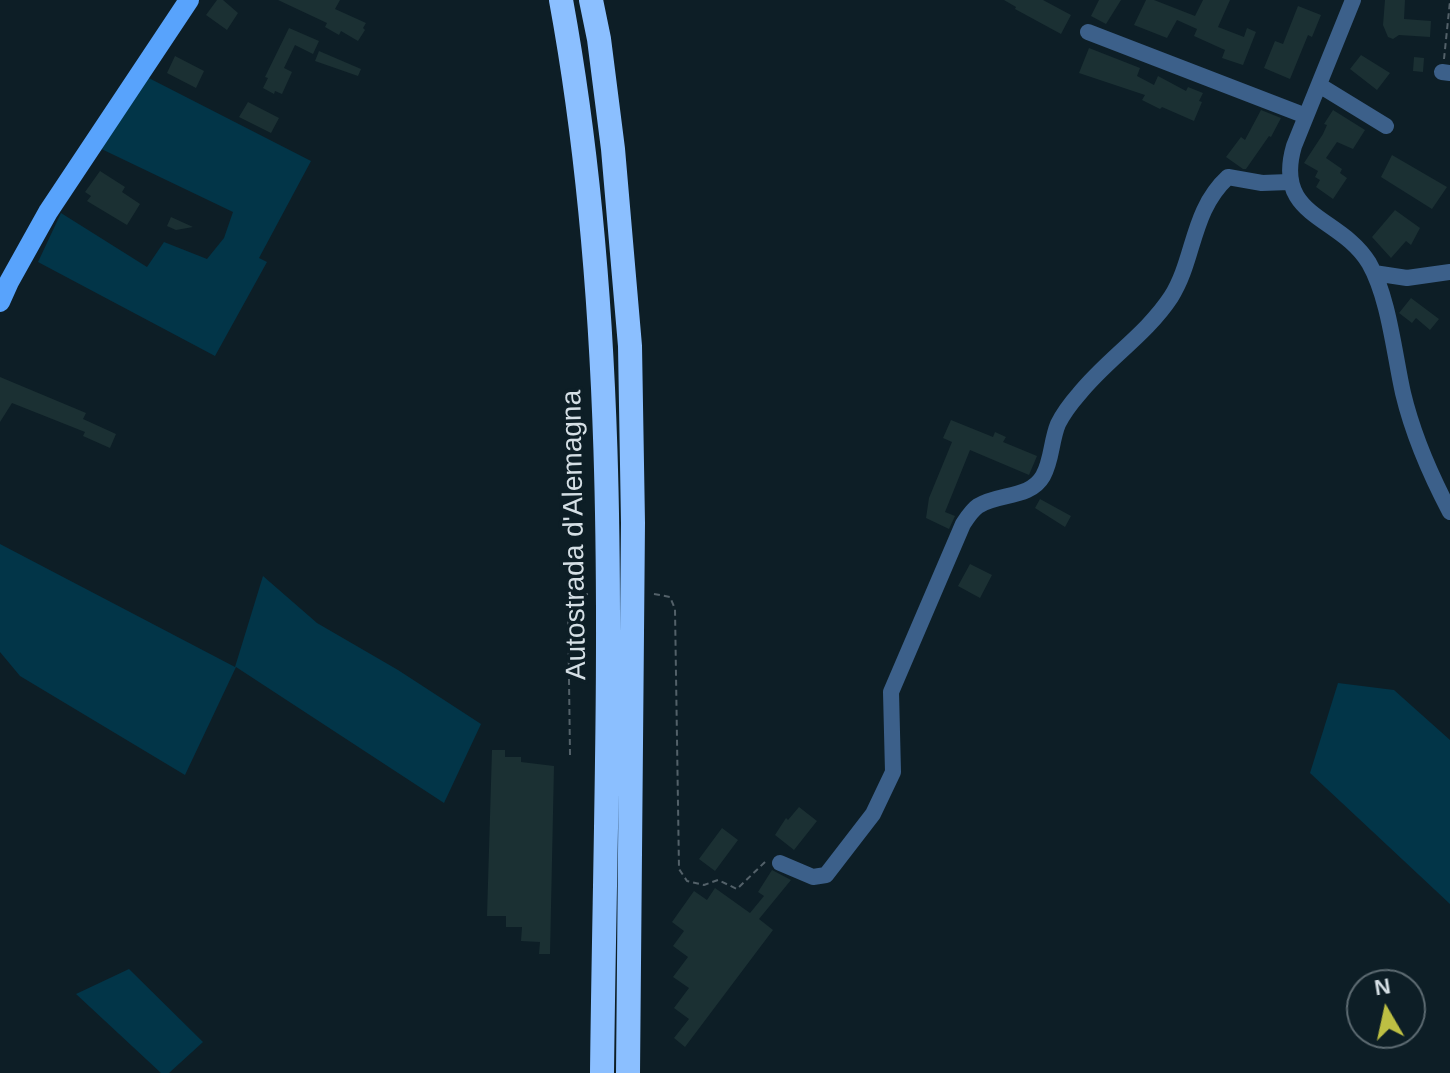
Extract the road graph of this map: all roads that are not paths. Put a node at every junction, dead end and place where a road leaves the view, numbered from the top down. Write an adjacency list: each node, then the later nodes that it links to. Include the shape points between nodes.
1 (189, 0): 12 (main road, via 48,212)
2 (561, 0): 15 (highway, Autostrada d'Alemagna, via 586,159 604,390 609,522)
3 (1353, 0): 6 (street)
4 (593, 8): 16 (highway, Autostrada d'Alemagna, via 613,149 630,346)
5 (1088, 32): 7 (street)
6 (1319, 85): 7 (street); 8 (street)
7 (1306, 116): 9 (street, via 1290,157)
8 (1386, 126)
9 (1289, 182): 11 (street, via 1299,201 1358,249); 14 (street, via 1228,177 1222,183 1206,203 1172,295 1135,340 1080,392 1058,424 1042,478 1031,489 976,507 963,524 891,692 893,772 873,814 826,875 813,877)
10 (1450, 272): 11 (street, via 1407,278)
11 (1374, 273): 13 (street, via 1412,424)
12 (0, 302)
13 (1450, 512)
14 (780, 863)
15 (602, 1073)
16 (628, 1073)

